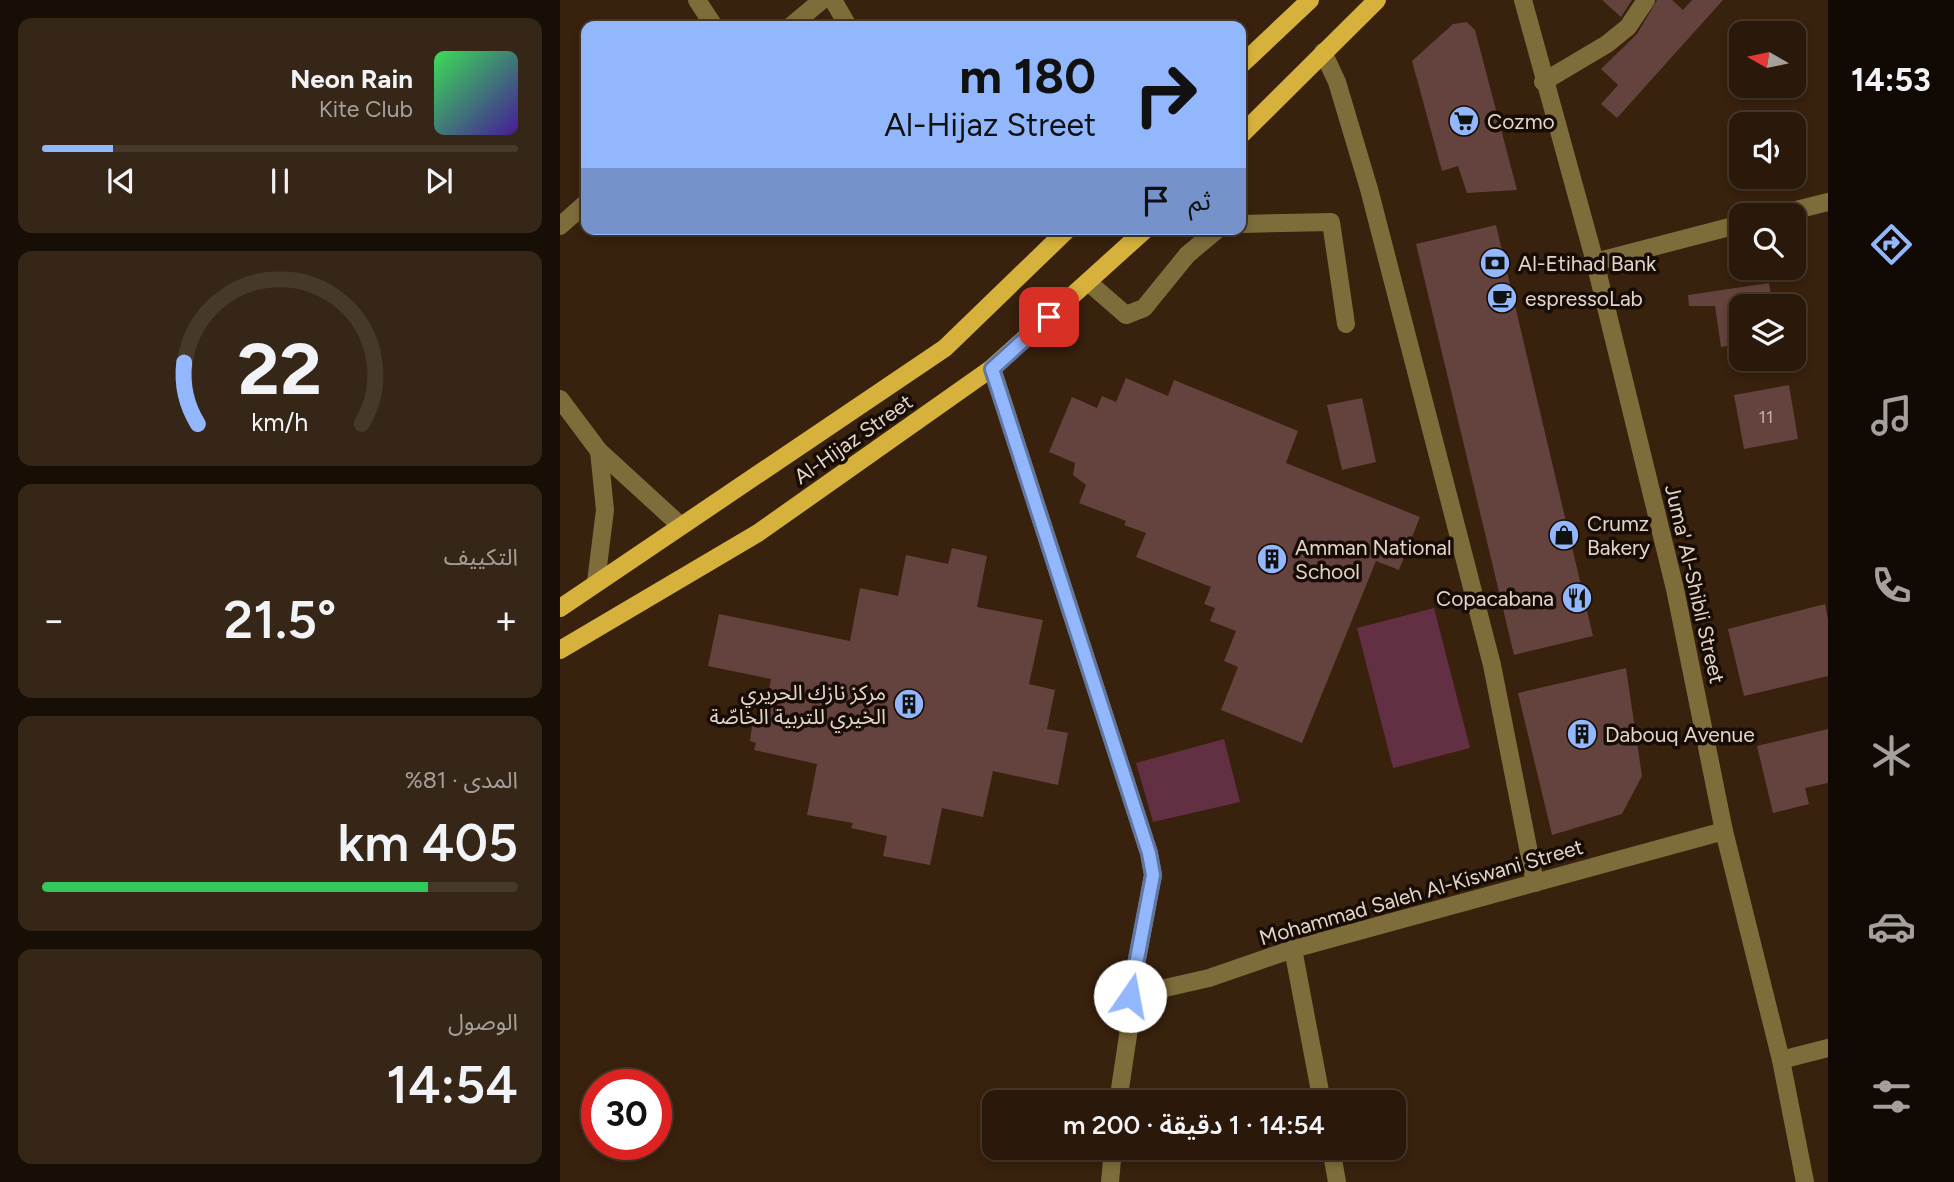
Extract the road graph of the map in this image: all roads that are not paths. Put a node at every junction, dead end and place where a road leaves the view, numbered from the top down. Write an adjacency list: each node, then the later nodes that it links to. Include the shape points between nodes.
1 (696, 0): 8 (street)
2 (822, 0): 9 (street)
3 (834, 0): 10 (street)
4 (1310, 0): 12 (main road)
5 (1377, 0): 11 (main road)
6 (1523, 0): 13 (street, Juma' Al-Shibli Street)
7 (1646, 0): 13 (street, via 1628,27 1607,44)
8 (711, 21)
9 (797, 21)
10 (845, 21)
11 (1323, 52): 14 (main road); 35 (street, via 1337,82 1369,189 1492,665)
12 (1246, 60)
13 (1543, 82): 24 (street, Juma' Al-Shibli Street)
14 (1246, 130)
15 (1828, 202): 17 (street)
16 (581, 207): 19 (street)
17 (1806, 208)
18 (1246, 224): 26 (street, via 1331,222)
19 (560, 226)
20 (1729, 227): 24 (street)
21 (1062, 235): 30 (main road, Al-Hijaz Street, via 945,348)
22 (1139, 235): 25 (main road, Al-Hijaz Street)
23 (1211, 235): 25 (street, via 1187,256 1144,308 1126,315)
24 (1595, 262): 34 (street, Juma' Al-Shibli Street, via 1675,589)
25 (1088, 282): 27 (main road, Al-Hijaz Street)
26 (1346, 324)
27 (992, 369): 33 (main road, Al-Hijaz Street, via 758,533); 37 (street, via 1149,853 1153,875)
28 (560, 399): 29 (street)
29 (599, 451): 30 (street); 31 (street, via 605,510)
30 (681, 526): 31 (main road, Al-Hijaz Street)
31 (596, 582): 32 (main road, Al-Hijaz Street)
32 (560, 608)
33 (560, 650)
34 (1724, 831): 35 (street, Mohammad Saleh Al-Kiswani Street); 39 (street, Juma' Al-Shibli Street)
35 (1535, 883): 36 (street, Mohammad Saleh Al-Kiswani Street)
36 (1293, 949): 37 (street, Mohammad Saleh Al-Kiswani Street, via 1209,978); 41 (street)
37 (1130, 996): 40 (street)
38 (1828, 1048): 39 (street)
39 (1780, 1060): 46 (street, Juma' Al-Shibli Street)
40 (1120, 1090)
41 (1320, 1090)
42 (1112, 1160): 44 (street)
43 (1332, 1160): 45 (street)
44 (1110, 1182)
45 (1335, 1182)
46 (1805, 1182)

